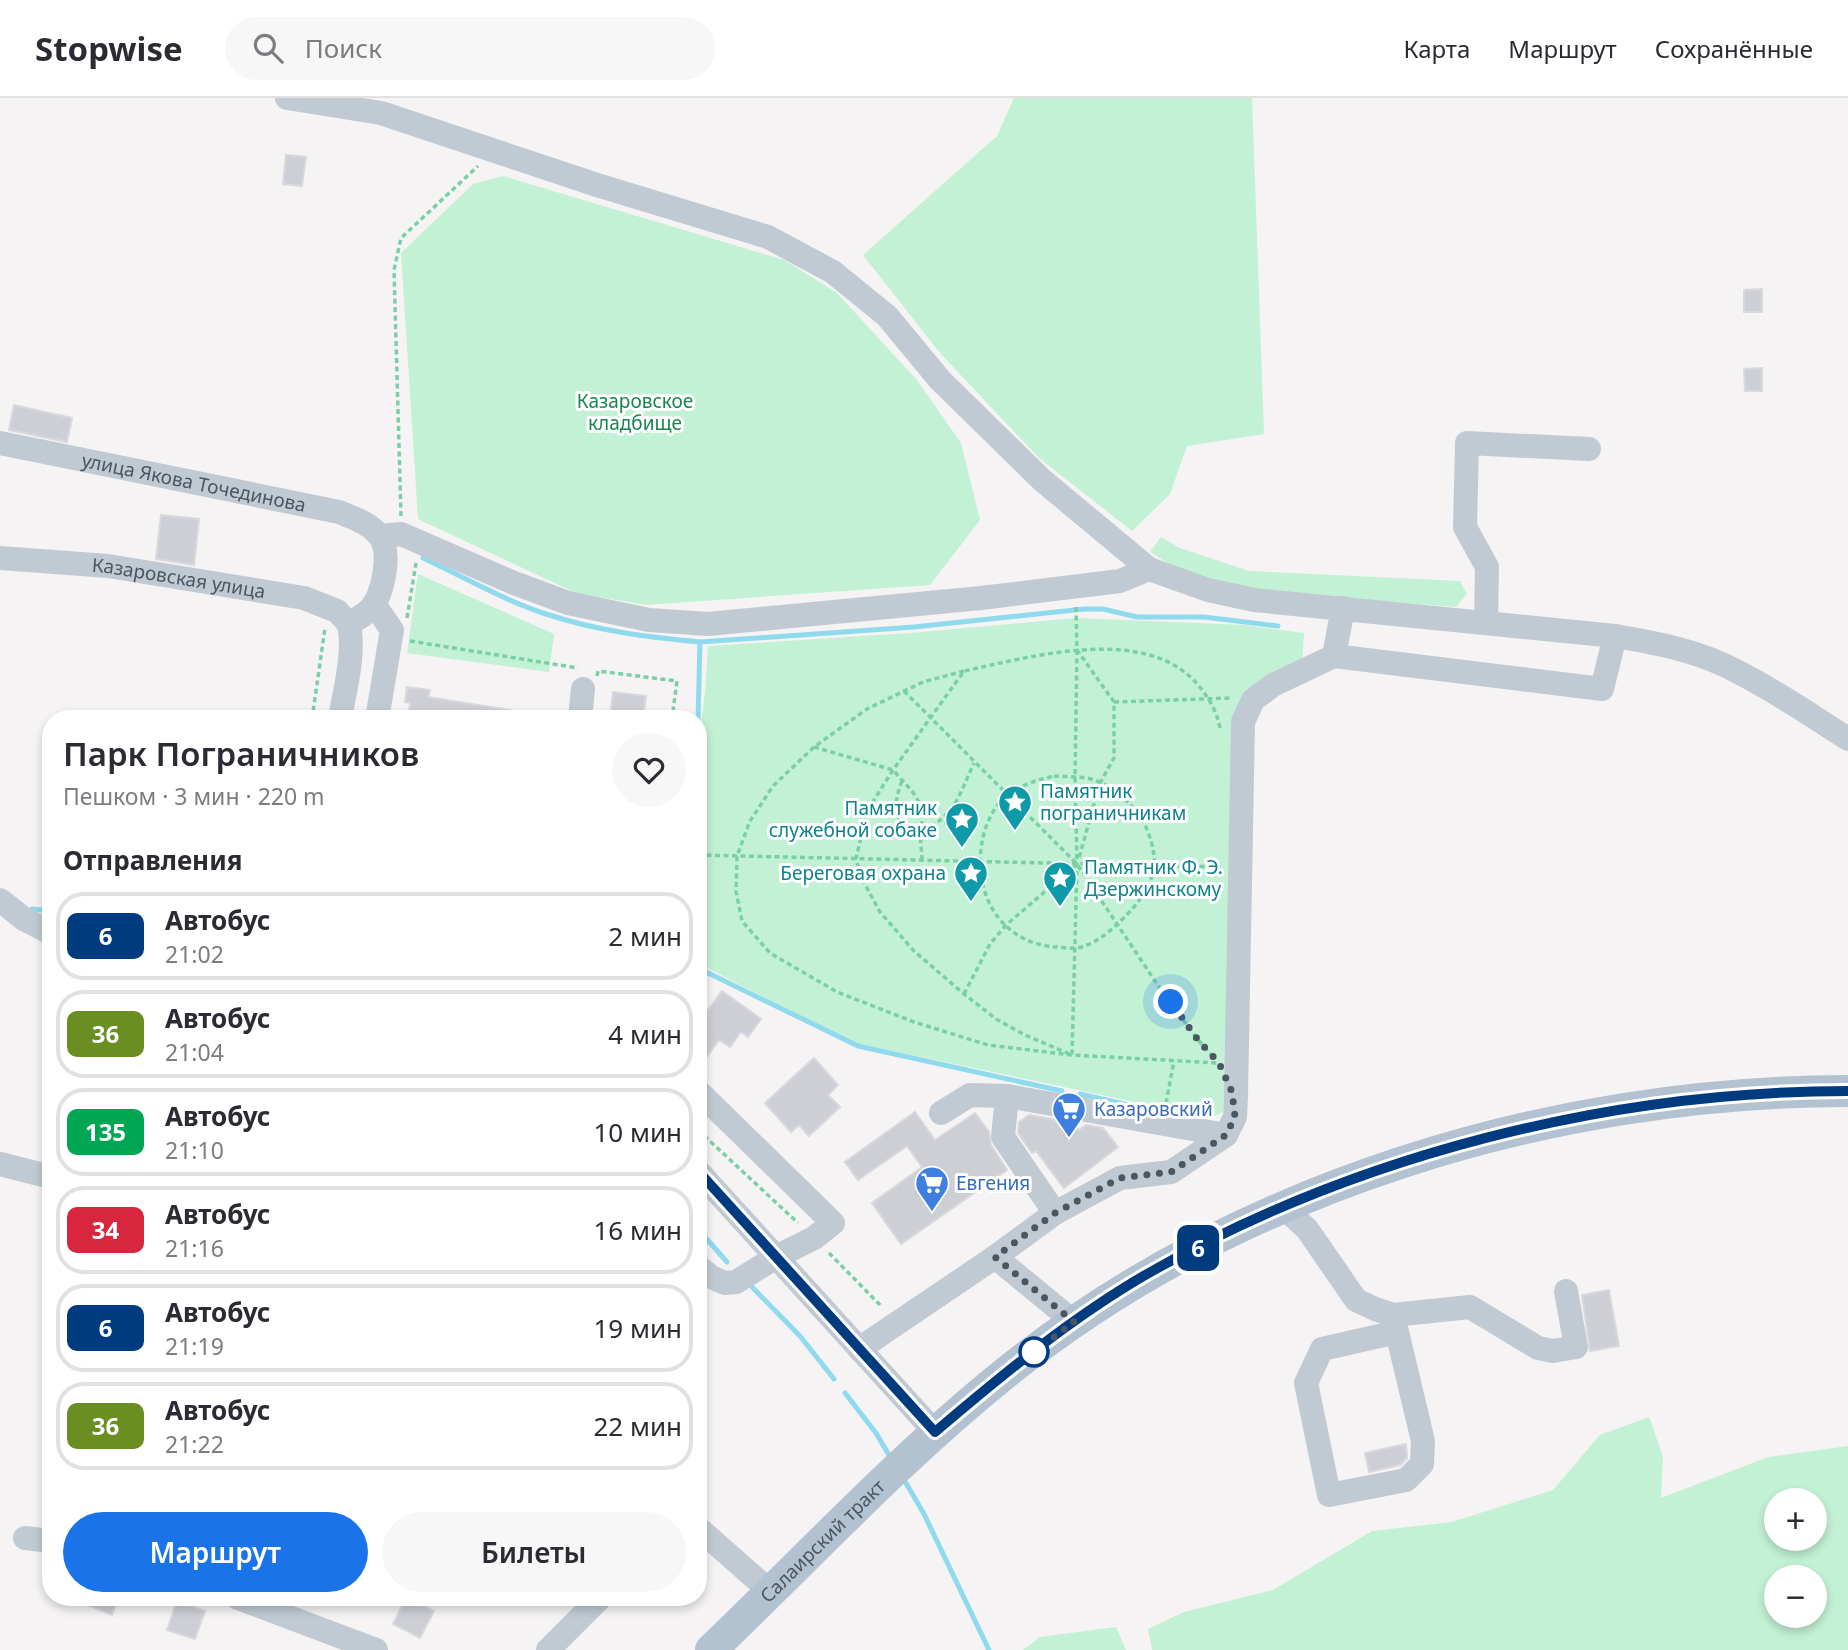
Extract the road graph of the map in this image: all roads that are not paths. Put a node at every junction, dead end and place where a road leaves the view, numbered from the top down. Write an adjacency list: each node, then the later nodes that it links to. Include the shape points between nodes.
1 (287, 98): 2 (street)
2 (383, 105): 7 (street, via 597,185 768,237 834,272 887,316 940,380 1042,480)
3 (0, 443): 5 (street, улица Якова Точединова, via 339,512)
4 (1590, 449): 10 (street, via 1466,443 1465,527 1487,566)
5 (400, 537): 7 (street, улица Якова Точединова, via 568,603 649,620 708,624 1121,581); 8 (street, via 385,560 382,587)
6 (0, 558): 11 (street, Казаровская улица, via 108,566 304,598 337,611)
7 (1149, 569): 9 (street, via 1254,600)
8 (374, 604): 11 (street, via 367,612); 16 (street, via 397,639)
9 (1343, 608): 10 (street); 13 (street)
10 (1486, 623): 12 (street)
11 (337, 624): 15 (street, via 352,637)
12 (1615, 636): 13 (street, via 1602,689); 18 (street, via 1693,653 1737,671)
13 (1334, 656): 25 (street, via 1273,685 1253,700 1243,722 1236,1096 1235,1117)
14 (588, 680): 17 (street)
15 (342, 710)
16 (379, 710)
17 (582, 710)
18 (1848, 739)
19 (0, 900): 20 (street)
20 (42, 928)
21 (1848, 1091): 29 (main road, Салаирский тракт, via 1673,1101 1588,1116 1433,1154)
22 (1007, 1096): 24 (street, via 970,1096); 25 (street); 30 (street, via 1003,1137)
23 (707, 1100): 31 (street, via 833,1223)
24 (941, 1113)
25 (1226, 1135): 30 (street, via 1171,1172 1120,1178)
26 (0, 1164): 27 (street)
27 (42, 1175)
28 (707, 1181): 31 (street)
29 (1283, 1207): 35 (main road, Салаирский тракт, via 1147,1274); 36 (street, via 1307,1229 1356,1300)
30 (1055, 1213): 32 (street)
31 (778, 1256): 33 (street, via 736,1282 725,1283); 37 (street)
32 (995, 1257): 35 (street); 37 (street)
33 (707, 1274)
34 (1566, 1291): 36 (street, via 1576,1347 1538,1348 1470,1307)
35 (1074, 1322): 38 (main road, Салаирский тракт)
36 (1395, 1323): 36 (street, via 1423,1441 1422,1464 1406,1480 1329,1495 1306,1382 1322,1349)
37 (859, 1349): 38 (street)
38 (935, 1432): 42 (main road, Салаирский тракт)
39 (707, 1536): 42 (street)
40 (25, 1538): 41 (street)
41 (42, 1540)
42 (771, 1592): 47 (main road, Салаирский тракт)
43 (258, 1606): 45 (street)
44 (592, 1606): 46 (street)
45 (376, 1650)
46 (548, 1650)
47 (711, 1650)

